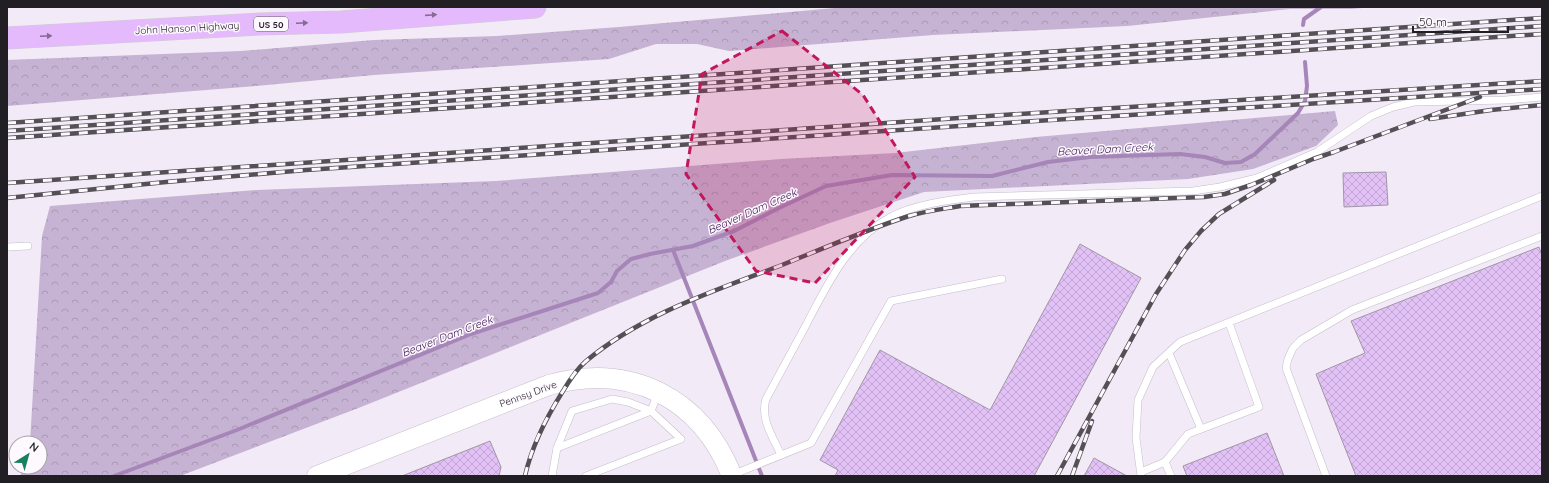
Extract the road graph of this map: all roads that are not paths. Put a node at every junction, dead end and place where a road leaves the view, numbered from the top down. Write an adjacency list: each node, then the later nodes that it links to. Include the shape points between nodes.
1 (535, 7): 2 (highway, John Hanson Highway / US 50, one-way to 1, via 341,22)
2 (7, 38)
3 (1542, 97): 15 (lane, via 1414,102 1393,107 1371,116 1317,152 1248,181 1206,190 974,197 941,202 890,217 866,235 837,270 766,399 765,419)
4 (1542, 196): 9 (lane)
5 (1542, 236): 24 (lane, via 1352,310 1301,340 1293,348 1286,368)
6 (28, 246): 7 (lane)
7 (7, 247)
8 (1002, 280): 15 (lane, via 891,300 811,443)
9 (1228, 323): 10 (lane, via 1180,342); 13 (lane, via 1259,408)
10 (1169, 353): 13 (lane); 19 (lane, via 1153,367 1138,400 1136,438)
11 (658, 392): 12 (lane); 17 (main road, Pennsy Drive, via 626,381 604,378 582,378 561,382 537,389); 18 (main road, Pennsy Drive, via 676,402 703,426)
12 (651, 411): 14 (lane); 14 (lane, via 612,399 572,411); 22 (lane, via 681,440)
13 (1201, 429): 16 (lane, via 1188,434)
14 (557, 448): 21 (lane)
15 (781, 455): 18 (lane)
16 (1165, 462): 19 (lane); 23 (lane)
17 (337, 472): 20 (main road, Pennsy Drive)
18 (738, 473)
19 (1141, 474)
20 (317, 476)
21 (552, 476)
22 (586, 476)
23 (1170, 476)
24 (1326, 476)

